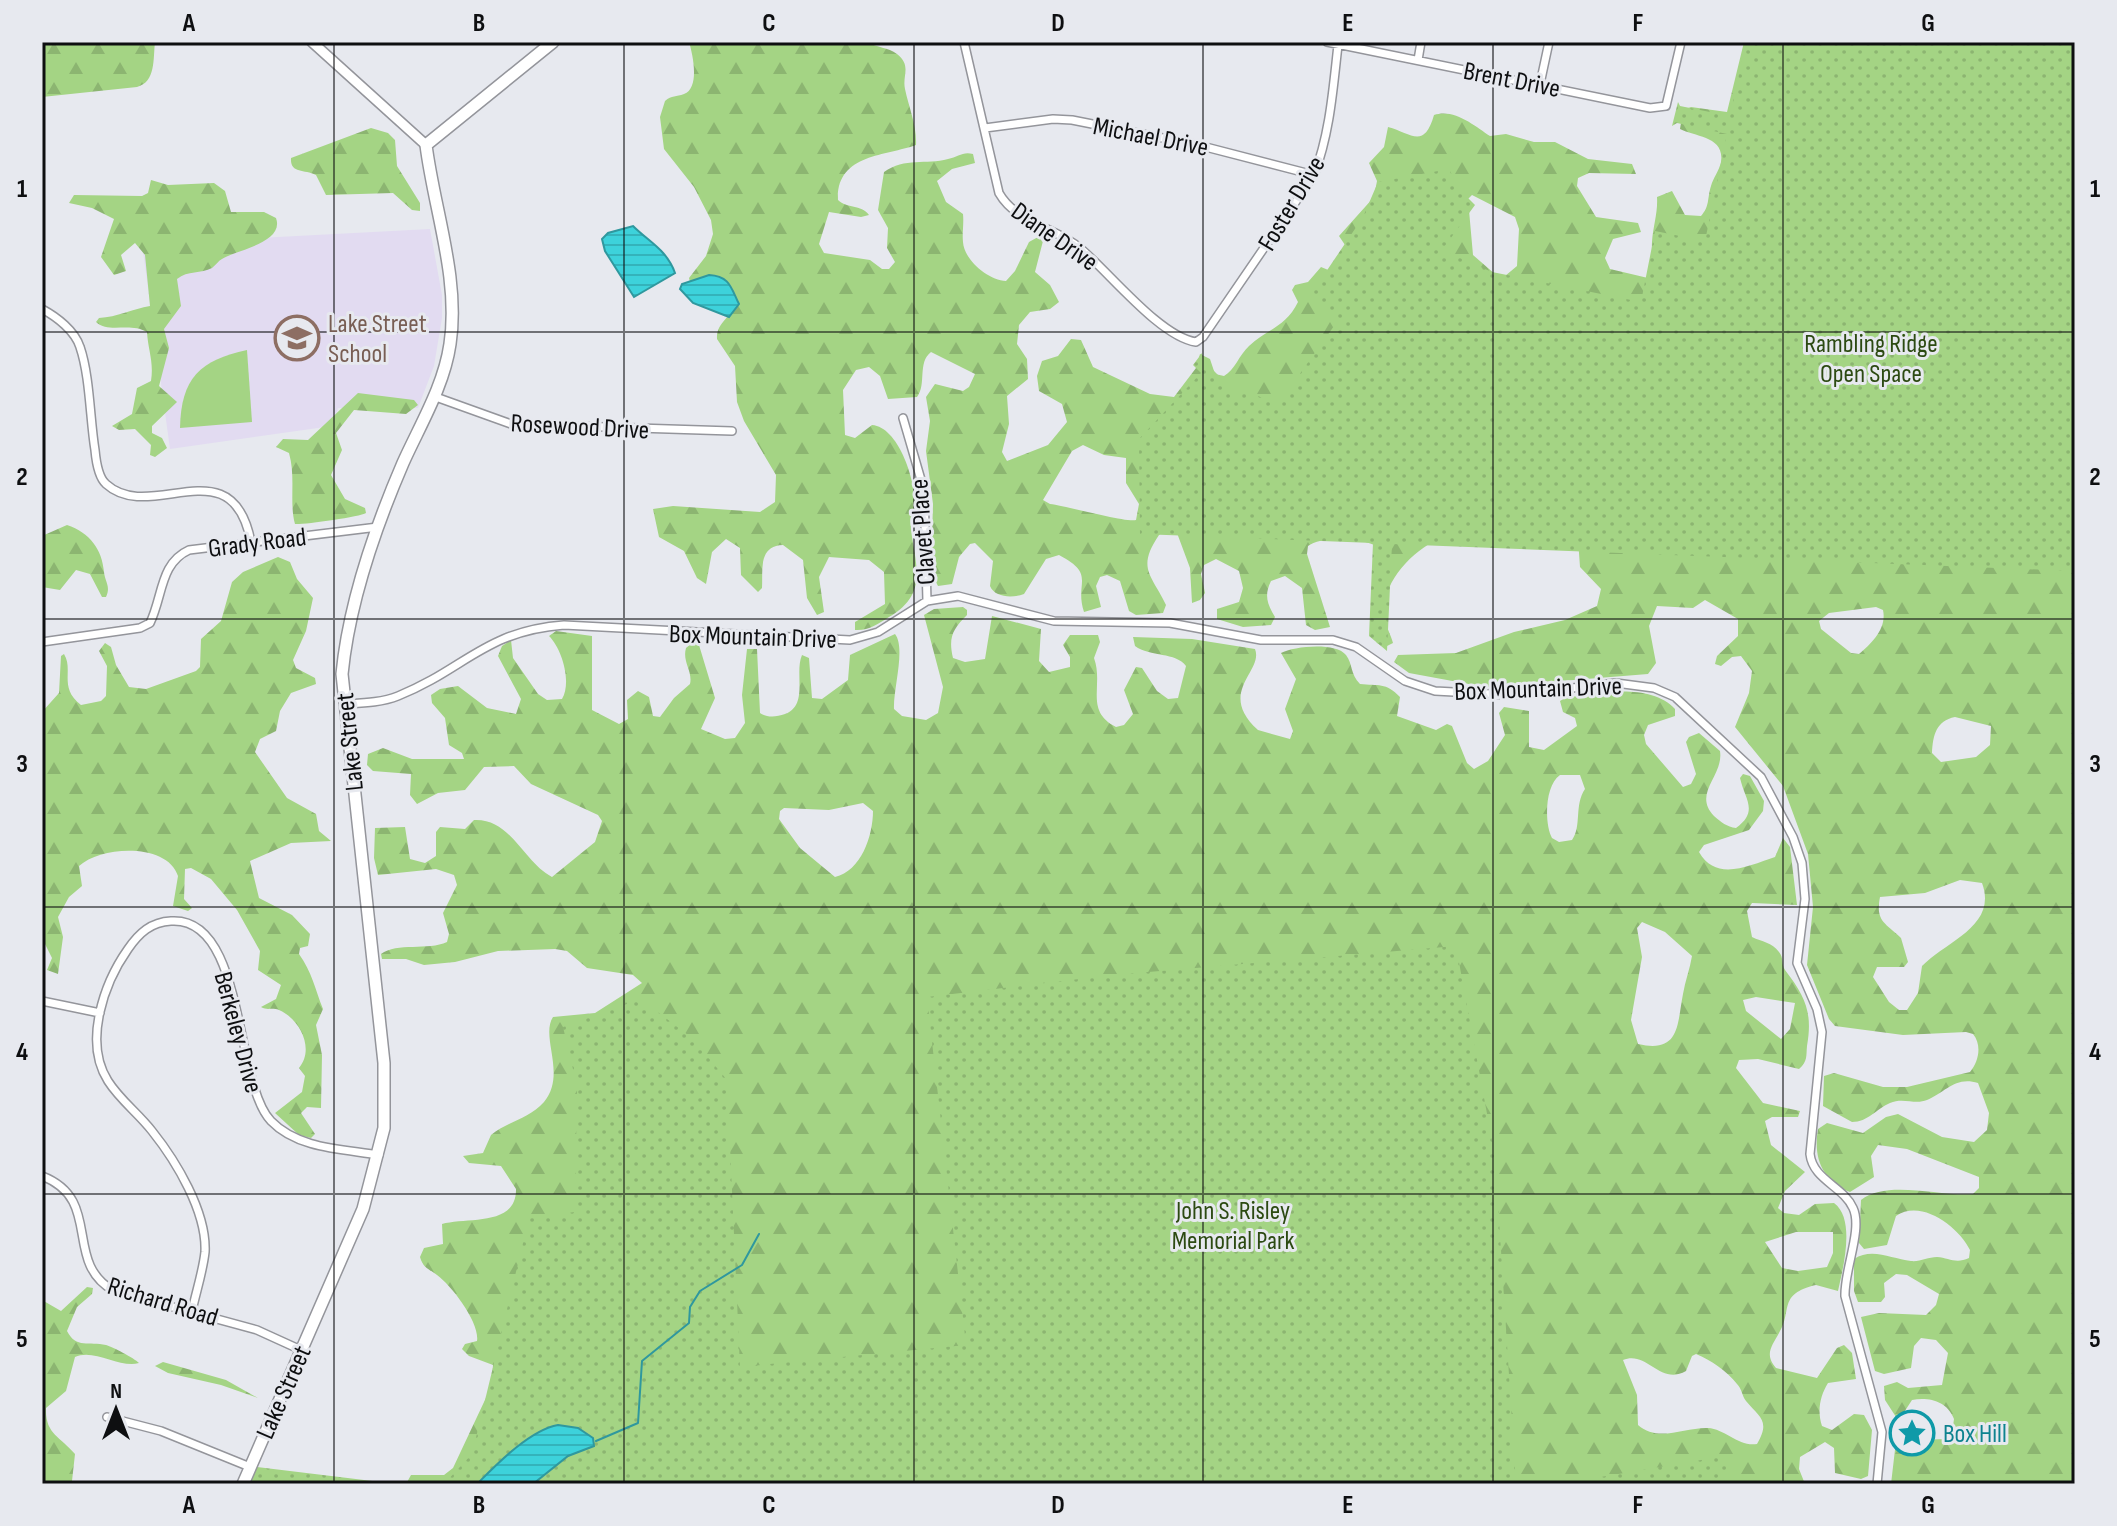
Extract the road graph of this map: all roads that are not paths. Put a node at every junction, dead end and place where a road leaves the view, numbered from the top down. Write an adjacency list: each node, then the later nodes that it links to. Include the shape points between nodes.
1 (312, 42): 12 (street)
2 (553, 42): 12 (main road)
3 (964, 42): 11 (street, Diane Drive)
4 (1327, 42): 8 (street, Brent Drive)
5 (1421, 42): 9 (street)
6 (1549, 42): 10 (street)
7 (1681, 42): 10 (street, Brent Drive, via 1666,106 1650,108)
8 (1338, 45): 9 (street, Brent Drive); 13 (street, Foster Drive, via 1324,147)
9 (1418, 60): 10 (street, Brent Drive)
10 (1540, 84)
11 (985, 128): 13 (street, Michael Drive, via 1072,120); 15 (street, Diane Drive, via 999,193 1008,207 1076,244 1163,325)
12 (426, 145): 16 (main road, Lake Street, via 451,313 447,360)
13 (1314, 175): 15 (street, Foster Drive)
14 (42, 309): 20 (street, via 59,320 80,347 103,482 134,495 205,491 231,499 240,506)
15 (1196, 342)
16 (433, 396): 18 (street, Rosewood Drive, via 511,424); 19 (main road, Lake Street)
17 (903, 418): 21 (street, Clavet Place, via 924,490)
18 (732, 431)
19 (378, 527): 20 (street, Grady Road); 23 (main road, Lake Street, via 344,650)
20 (251, 542): 22 (street, Grady Road, via 176,556 150,623 140,628)
21 (927, 601): 23 (street, Box Mountain Drive, via 878,632 850,640 537,627 496,639 395,697); 33 (street, Box Mountain Drive, via 968,598 1054,621 1170,623 1261,640 1333,640 1356,647 1412,685 1461,694 1640,685 1675,697 1743,757 1776,801 1802,863 1805,899 1797,963 1822,1032 1810,1154 1815,1170 1855,1211 1845,1296 1882,1432)
22 (42, 642)
23 (343, 704): 26 (main road, Lake Street, via 384,1060)
24 (42, 1001): 25 (street)
25 (100, 1013): 26 (street, Berkeley Drive, via 120,961 137,936 157,922 179,920 199,931 234,990 251,1084 270,1120 287,1135 312,1144); 28 (street, Berkeley Drive, via 97,1048 104,1074 171,1160 204,1231 205,1252)
26 (380, 1155): 29 (main road, Lake Street, via 363,1209)
27 (42, 1176): 28 (street, Richard Road, via 71,1197 81,1219 90,1272 98,1282)
28 (192, 1311): 29 (street, Richard Road, via 257,1330)
29 (301, 1350): 31 (main road, Lake Street)
30 (107, 1417): 31 (street, via 161,1431)
31 (250, 1467): 32 (main road, Lake Street)
32 (243, 1484)
33 (1877, 1484)

